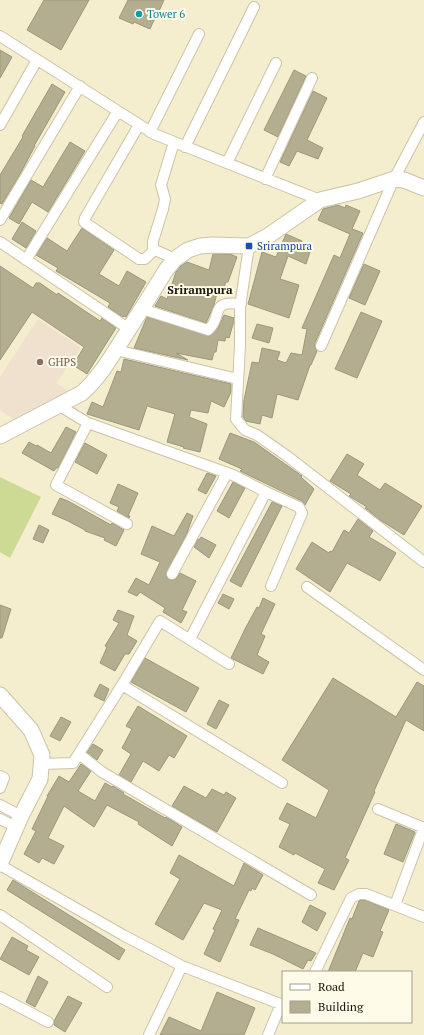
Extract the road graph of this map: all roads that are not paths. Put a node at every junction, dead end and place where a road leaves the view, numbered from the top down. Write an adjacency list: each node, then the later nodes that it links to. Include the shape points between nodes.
1 (254, 7): 14 (street)
2 (199, 34): 12 (street)
3 (1, 38): 4 (street)
4 (38, 60): 7 (street); 10 (street)
5 (276, 63): 15 (street)
6 (312, 78): 16 (street)
7 (80, 86): 8 (street); 20 (street)
8 (118, 111): 11 (street); 25 (street)
9 (424, 122): 17 (street)
10 (0, 125)
11 (139, 125): 12 (street); 23 (street, via 84,222 139,259 145,258)
12 (150, 132): 13 (street)
13 (174, 142): 14 (street); 23 (street, via 161,185 165,199)
14 (185, 147): 15 (street)
15 (227, 163): 16 (street)
16 (265, 179): 19 (street)
17 (394, 179): 18 (street); 19 (street, via 358,192); 29 (street)
18 (424, 188)
19 (320, 200): 22 (street)
20 (0, 220)
21 (0, 242): 25 (street)
22 (249, 246): 24 (street, via 200,246); 26 (street)
23 (152, 249): 24 (street)
24 (175, 259): 27 (street)
25 (26, 260): 28 (street)
26 (241, 304): 27 (street, via 226,303 221,306 208,330); 31 (street)
27 (142, 309): 28 (street)
28 (129, 329): 30 (street)
29 (321, 346)
30 (116, 350): 31 (street); 32 (street, via 92,384 82,393)
31 (238, 379): 38 (street, via 236,419 246,430 287,456)
32 (58, 405): 33 (street); 34 (street)
33 (88, 424): 35 (street); 37 (street, via 56,485)
34 (0, 436)
35 (227, 473): 36 (street); 39 (street)
36 (266, 492): 40 (street, via 299,507 302,513); 42 (street)
37 (127, 524)
38 (424, 562)
39 (172, 574)
40 (271, 586)
41 (307, 587): 44 (street)
42 (190, 639): 43 (street); 45 (street, via 160,621)
43 (229, 664)
44 (424, 670)
45 (122, 685): 47 (street); 50 (street)
46 (0, 695): 48 (street, via 31,730 42,755)
47 (79, 754): 48 (street, via 73,763); 58 (street, via 102,772)
48 (41, 772): 55 (street)
49 (0, 776): 51 (street, via 4,778)
50 (282, 783)
51 (0, 788)
52 (0, 805): 55 (street)
53 (378, 809): 56 (street)
54 (0, 819): 55 (street)
55 (19, 822): 57 (street)
56 (424, 827): 59 (street)
57 (0, 865): 62 (street)
58 (311, 895)
59 (395, 906): 61 (street); 63 (street, via 366,894 358,894 351,898)
60 (0, 915): 64 (street)
61 (424, 917)
62 (182, 966): 66 (street); 68 (street)
63 (315, 971)
64 (107, 987)
65 (0, 997): 67 (street)
66 (282, 1004): 69 (street)
67 (48, 1022)
68 (150, 1035)
69 (268, 1035)

